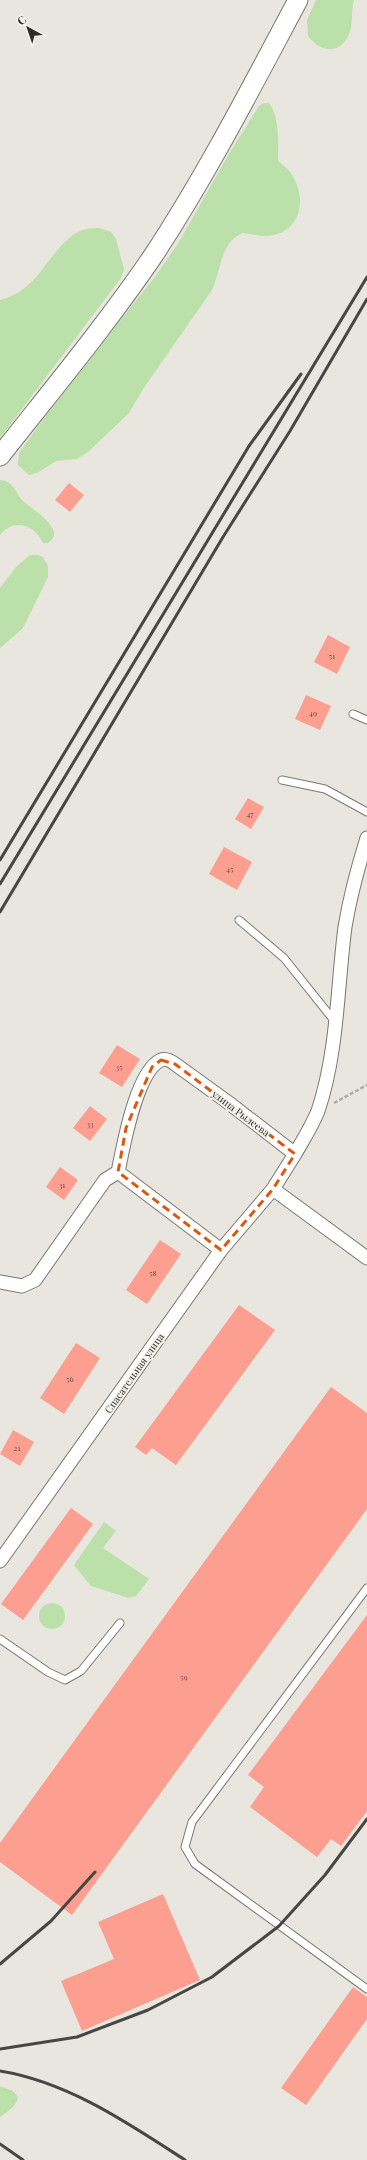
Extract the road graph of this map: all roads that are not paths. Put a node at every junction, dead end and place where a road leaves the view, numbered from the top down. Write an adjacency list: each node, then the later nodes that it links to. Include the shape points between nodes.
1 (298, 0): 2 (main road, via 228,130 152,256 109,317)
2 (0, 456)
3 (353, 714): 4 (lane)
4 (367, 720)
5 (282, 780): 6 (lane, via 325,789)
6 (367, 812)
7 (367, 838): 9 (street, via 345,928)
8 (240, 920): 9 (lane, via 284,958)
9 (336, 1023): 10 (street, via 318,1111)
10 (295, 1154): 11 (street, улица Рылеева, via 175,1064 161,1060 152,1067 137,1099 126,1128); 12 (street, Спасательная улица)
11 (118, 1172): 13 (street); 15 (street, via 105,1180 35,1280 22,1286)
12 (273, 1189): 13 (street, Спасательная улица); 14 (street)
13 (221, 1250): 16 (street, Спасательная улица)
14 (367, 1258)
15 (0, 1282)
16 (0, 1560)
17 (367, 1588): 20 (lane, via 192,1822 185,1847 195,1864)
18 (120, 1623): 19 (lane, via 81,1671 65,1680 48,1672)
19 (0, 1639)
20 (367, 1989)

